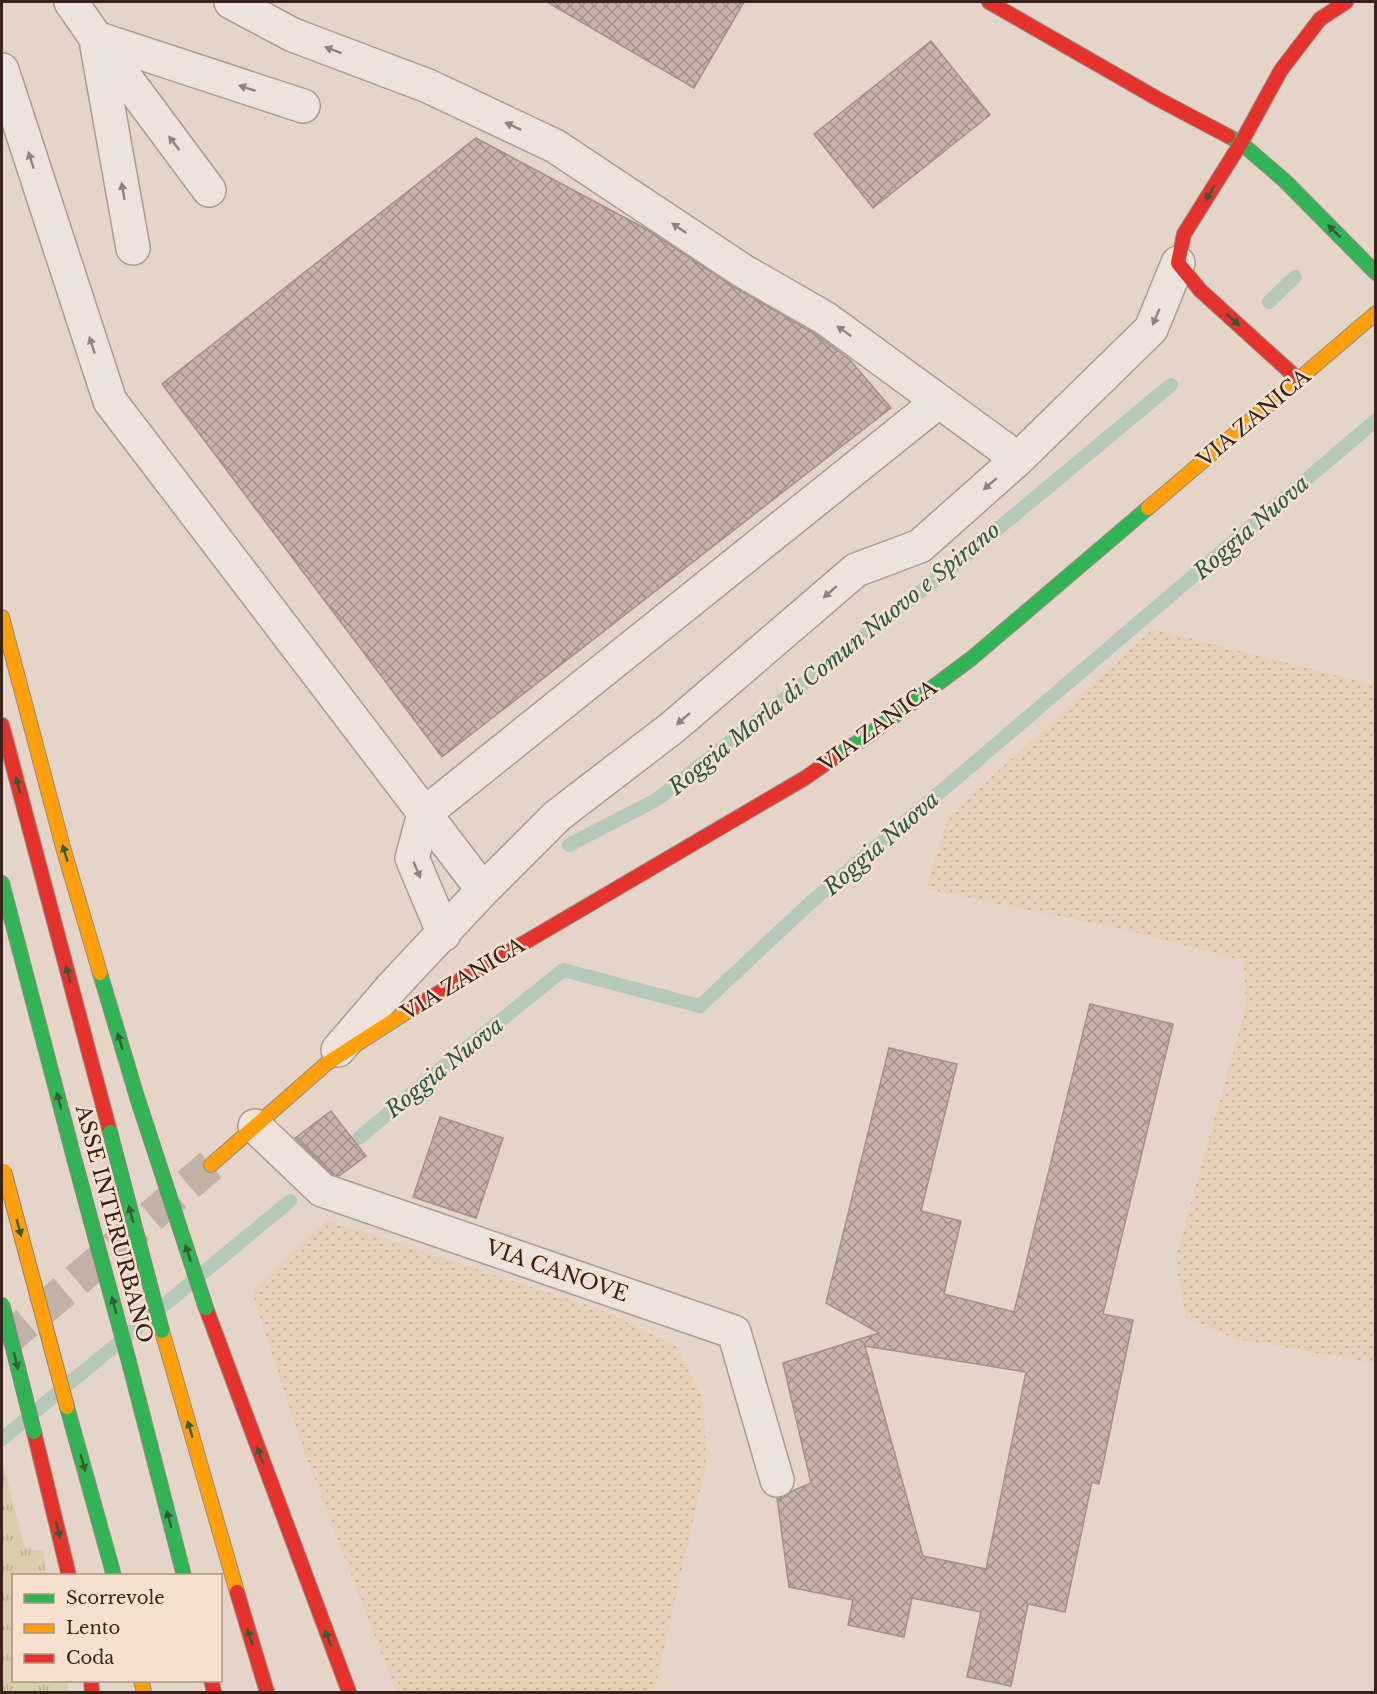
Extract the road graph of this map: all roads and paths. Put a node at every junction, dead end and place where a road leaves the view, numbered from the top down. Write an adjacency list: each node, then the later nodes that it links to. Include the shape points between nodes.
1 (71, 2): 5 (street)
2 (231, 2): 15 (street, one-way to 2, via 825,318 743,271 555,146 428,86 293,35)
3 (989, 2): 8 (main road)
4 (1329, 7): 8 (main road, via 1281,70)
5 (96, 38): 7 (street, one-way to 5); 9 (street, one-way to 5); 10 (street, one-way to 5)
6 (2, 70): 19 (street, one-way to 6, via 110,400)
7 (303, 106)
8 (1241, 143): 11 (main road, one-way to 11, via 1185,234); 12 (main road, one-way to 8, via 1285,181)
9 (209, 190)
10 (133, 248)
11 (1178, 263): 14 (main road, one-way to 14, via 1200,290); 16 (street, VIA ZANICA, one-way to 16, via 1150,329)
12 (1376, 273)
13 (1376, 313): 14 (main road, VIA ZANICA)
14 (1299, 380): 23 (main road, VIA ZANICA, via 972,658 867,737 805,778 398,1017)
15 (939, 401): 16 (street); 19 (street)
16 (1018, 459): 21 (street, VIA ZANICA, one-way to 21, via 920,546 856,570 673,727 557,816)
17 (2, 617): 33 (main road, one-way to 17, bridge, via 206,1308 136,1097 64,851)
18 (2, 725): 32 (main road, one-way to 18, bridge, via 162,1331)
19 (424, 814): 21 (street); 22 (street, one-way to 22, via 412,858)
20 (2, 883): 31 (main road, ASSE INTERURBANO, one-way to 20, bridge)
21 (483, 890): 22 (street, VIA ZANICA)
22 (444, 934): 23 (street, VIA ZANICA)
23 (326, 1064): 24 (main road, VIA ZANICA)
24 (255, 1126): 25 (main road, VIA ZANICA); 28 (street, VIA CANOVE, via 322,1190 734,1332)
25 (211, 1165)
26 (3, 1168): 30 (main road, one-way to 30, bridge)
27 (2, 1304): 29 (main road, one-way to 29, bridge)
28 (777, 1480)
29 (69, 1574)
30 (114, 1574)
31 (184, 1574)
32 (267, 1692)
33 (349, 1692)

